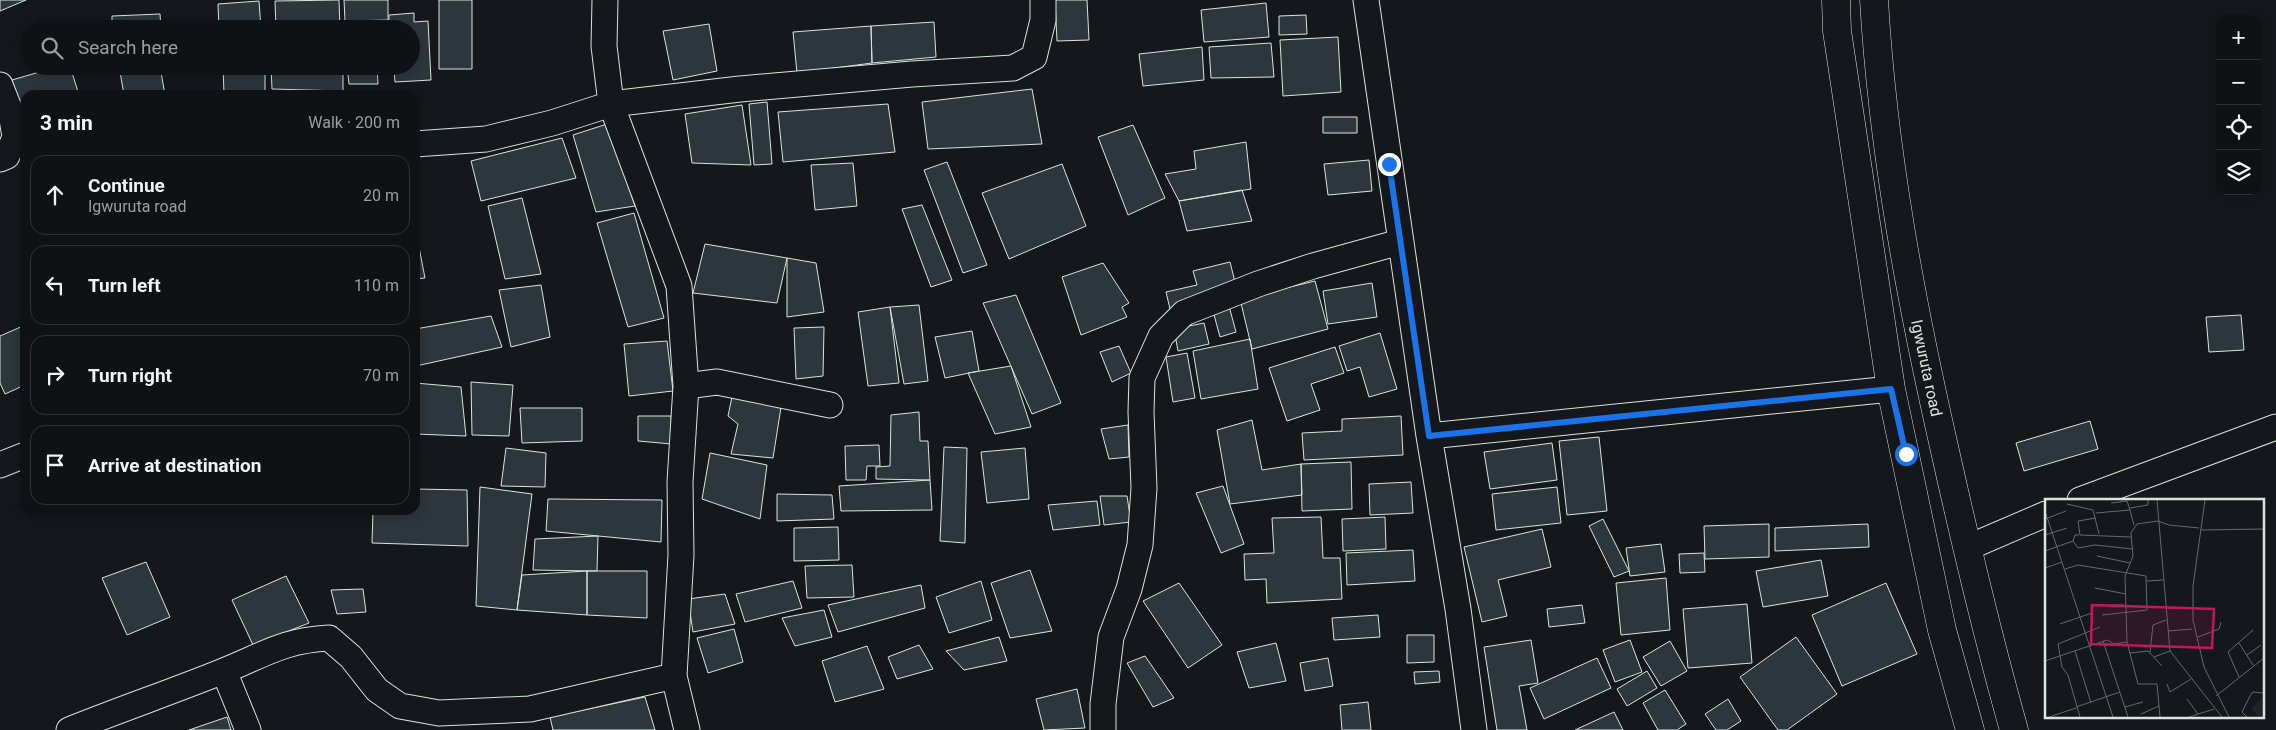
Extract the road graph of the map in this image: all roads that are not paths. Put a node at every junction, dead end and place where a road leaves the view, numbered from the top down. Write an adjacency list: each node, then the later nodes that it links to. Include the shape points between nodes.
1 (605, 0): 7 (street, via 604,46)
2 (1043, 0): 7 (street, via 1043,20 1034,56 1013,68 759,87)
3 (1366, 0): 10 (street)
4 (1836, 0): 12 (main road, via 1837,31)
5 (1874, 0): 20 (main road, Igwuruta road, via 1898,224)
6 (0, 85): 9 (street, via 11,113 15,137 7,156)
7 (611, 104): 8 (street, via 486,139); 11 (street, via 679,286)
8 (420, 144)
9 (0, 159)
10 (1400, 242): 15 (street); 26 (street, via 1313,266 1230,295 1184,314 1161,336 1142,378 1144,488 1140,545 1129,589 1111,637)
11 (686, 386): 13 (street, via 717,382); 22 (street)
12 (1891, 389): 15 (street); 28 (main road, via 1942,630)
13 (830, 405)
14 (2276, 427): 18 (street)
15 (1429, 436): 27 (street)
16 (20, 457): 17 (street)
17 (0, 465)
18 (2083, 499)
19 (2045, 514): 20 (street)
20 (1966, 548): 29 (main road, Igwuruta road)
21 (224, 671): 22 (street, via 274,648 306,639 329,638 351,657 377,690 400,706 438,713 530,709); 23 (street); 24 (street)
22 (674, 676): 25 (street)
23 (68, 730)
24 (248, 730)
25 (687, 730)
26 (1103, 730)
27 (1474, 730)
28 (1970, 730)
29 (2014, 730)

